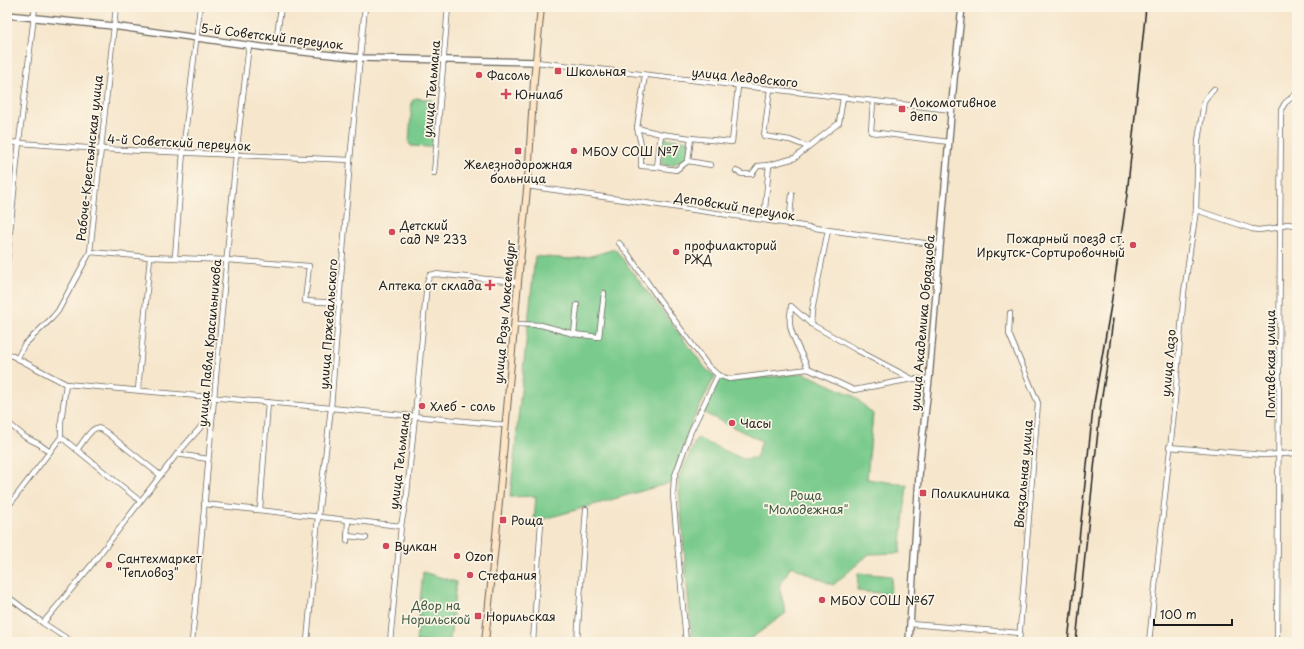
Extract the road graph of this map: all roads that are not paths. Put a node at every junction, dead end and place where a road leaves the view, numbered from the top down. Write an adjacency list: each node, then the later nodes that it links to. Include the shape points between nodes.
1 (35, 7): 10 (street)
2 (116, 7): 11 (street, Рабоче-Крестьянская улица)
3 (200, 7): 12 (street)
4 (280, 7): 14 (street)
5 (365, 7): 15 (street, улица Пржевальского)
6 (448, 7): 16 (street, улица Тельмана)
7 (541, 7): 17 (main road, улица Розы Люксембург)
8 (962, 7): 25 (street, улица Академика Образцова)
9 (7, 15): 10 (street, 5-й Советский переулок)
10 (33, 18): 11 (street, 5-й Советский переулок); 30 (street)
11 (113, 26): 12 (street, 5-й Советский переулок); 33 (street, Рабоче-Крестьянская улица)
12 (198, 37): 13 (street, 5-й Советский переулок); 34 (street)
13 (249, 45): 14 (street, 5-й Советский переулок); 35 (street, улица Павла Красильникова)
14 (275, 49): 15 (street, 5-й Советский переулок)
15 (361, 58): 16 (street, 5-й Советский переулок); 36 (street, улица Пржевальского)
16 (444, 61): 17 (street, 5-й Советский переулок); 42 (street, улица Тельмана)
17 (536, 62): 18 (street, улица Ледовского); 43 (main road, улица Розы Люксембург)
18 (645, 75): 19 (street, улица Ледовского); 26 (street)
19 (738, 86): 21 (street, улица Ледовского); 28 (street, via 732,142)
20 (1214, 88): 45 (street, улица Лазо, via 1204,101 1198,141)
21 (770, 90): 23 (street, улица Ледовского); 32 (street, via 764,136 790,140)
22 (1297, 93): 48 (street, Полтавская улица, via 1281,110)
23 (843, 98): 24 (street, улица Ледовского); 32 (street, via 839,123)
24 (873, 101): 25 (street, улица Ледовского); 31 (street, via 871,132)
25 (952, 110): 31 (street, улица Академика Образцова)
26 (637, 128): 27 (street); 40 (street, via 641,144 641,166)
27 (660, 134): 28 (street); 40 (street)
28 (692, 138): 37 (street)
29 (7, 142): 30 (street, 4-й Советский переулок)
30 (19, 142): 33 (street, 4-й Советский переулок); 57 (street)
31 (949, 142): 52 (street, улица Академика Образцова)
32 (808, 147): 39 (street, via 795,158)
33 (100, 149): 34 (street, 4-й Советский переулок); 53 (street, Рабоче-Крестьянская улица)
34 (183, 152): 35 (street, 4-й Советский переулок); 55 (street)
35 (236, 154): 36 (street, 4-й Советский переулок); 56 (street, улица Павла Красильникова)
36 (350, 160): 60 (street, улица Пржевальского)
37 (688, 161): 38 (street); 40 (street, via 676,170)
38 (712, 165)
39 (769, 165): 41 (street, via 758,166 752,174); 46 (street)
40 (657, 168)
41 (736, 171)
42 (434, 173)
43 (527, 186): 46 (street, Деповский переулок); 58 (main road, улица Розы Люксембург)
44 (792, 194): 47 (street)
45 (1196, 210): 48 (street, via 1252,229); 82 (street, улица Лазо, via 1184,292)
46 (764, 220): 47 (street, Деповский переулок)
47 (789, 225): 50 (street, Деповский переулок)
48 (1280, 225): 49 (street); 85 (street, Полтавская улица)
49 (1297, 225)
50 (828, 230): 52 (street, Деповский переулок); 64 (street)
51 (619, 243): 69 (street, via 708,366)
52 (939, 245): 71 (street, улица Академика Образцова)
53 (90, 252): 54 (street); 67 (street, Рабоче-Крестьянская улица, via 58,311 24,345)
54 (150, 257): 55 (street); 73 (street)
55 (175, 257): 56 (street)
56 (227, 260): 60 (street, via 309,266 305,301); 74 (street, улица Павла Красильникова)
57 (7, 262)
58 (518, 282): 63 (main road, улица Розы Люксембург); 78 (street, улица Тельмана, via 434,274 430,276 426,282)
59 (604, 293): 65 (street, via 600,337)
60 (340, 303): 77 (street, улица Пржевальского)
61 (577, 305): 65 (street)
62 (1010, 313): 103 (street, Вокзальная улица, via 1009,334 1038,403)
63 (515, 324): 65 (street, via 541,325); 80 (main road, улица Розы Люксембург)
64 (811, 324): 68 (street, via 791,306 791,329); 70 (street)
65 (574, 334)
66 (7, 353): 67 (street)
67 (17, 359): 72 (street)
68 (808, 369): 69 (street, via 729,379); 70 (street, via 854,390)
69 (718, 375): 111 (street, via 691,431 674,478 673,495)
70 (912, 379): 71 (street)
71 (929, 379): 102 (street, улица Академика Образцова, via 920,460)
72 (66, 384): 73 (street); 81 (street)
73 (138, 390): 74 (street)
74 (214, 398): 75 (street); 76 (street, улица Павла Красильникова)
75 (268, 402): 77 (street); 94 (street)
76 (213, 406): 87 (street, via 207,420); 88 (street, улица Павла Красильникова)
77 (331, 408): 78 (street); 95 (street, улица Пржевальского)
78 (415, 416): 80 (street); 98 (street, улица Тельмана)
79 (7, 422): 84 (street, via 25,437)
80 (505, 425): 108 (main road, улица Розы Люксембург)
81 (61, 437): 83 (street); 84 (street)
82 (1169, 447): 85 (street, via 1263,455); 114 (street, улица Лазо)
83 (77, 450): 89 (street, via 92,431 99,428); 90 (street)
84 (50, 452): 92 (street)
85 (1279, 453): 86 (street); 115 (street, Полтавская улица)
86 (1297, 453)
87 (177, 454): 88 (street); 89 (street)
88 (208, 459): 91 (street, улица Павла Красильникова)
89 (160, 475): 90 (street)
90 (140, 501): 101 (street)
91 (204, 504): 94 (street); 105 (street, улица Павла Красильникова)
92 (7, 508)
93 (586, 509): 110 (street)
94 (260, 510): 95 (street)
95 (318, 517): 96 (street); 106 (street, улица Пржевальского)
96 (348, 520): 98 (street); 99 (street, via 347,538)
97 (541, 522): 109 (street)
98 (401, 526): 107 (street, улица Тельмана)
99 (366, 538)
100 (7, 596): 101 (street)
101 (43, 624): 104 (street)
102 (910, 624): 103 (street); 112 (street, улица Академика Образцова)
103 (1020, 633): 113 (street, Вокзальная улица)
104 (72, 642)
105 (192, 642)
106 (307, 642)
107 (390, 642)
108 (485, 642)
109 (533, 642)
110 (577, 642)
111 (686, 642)
112 (909, 642)
113 (1019, 642)
114 (1149, 642)
115 (1277, 642)

